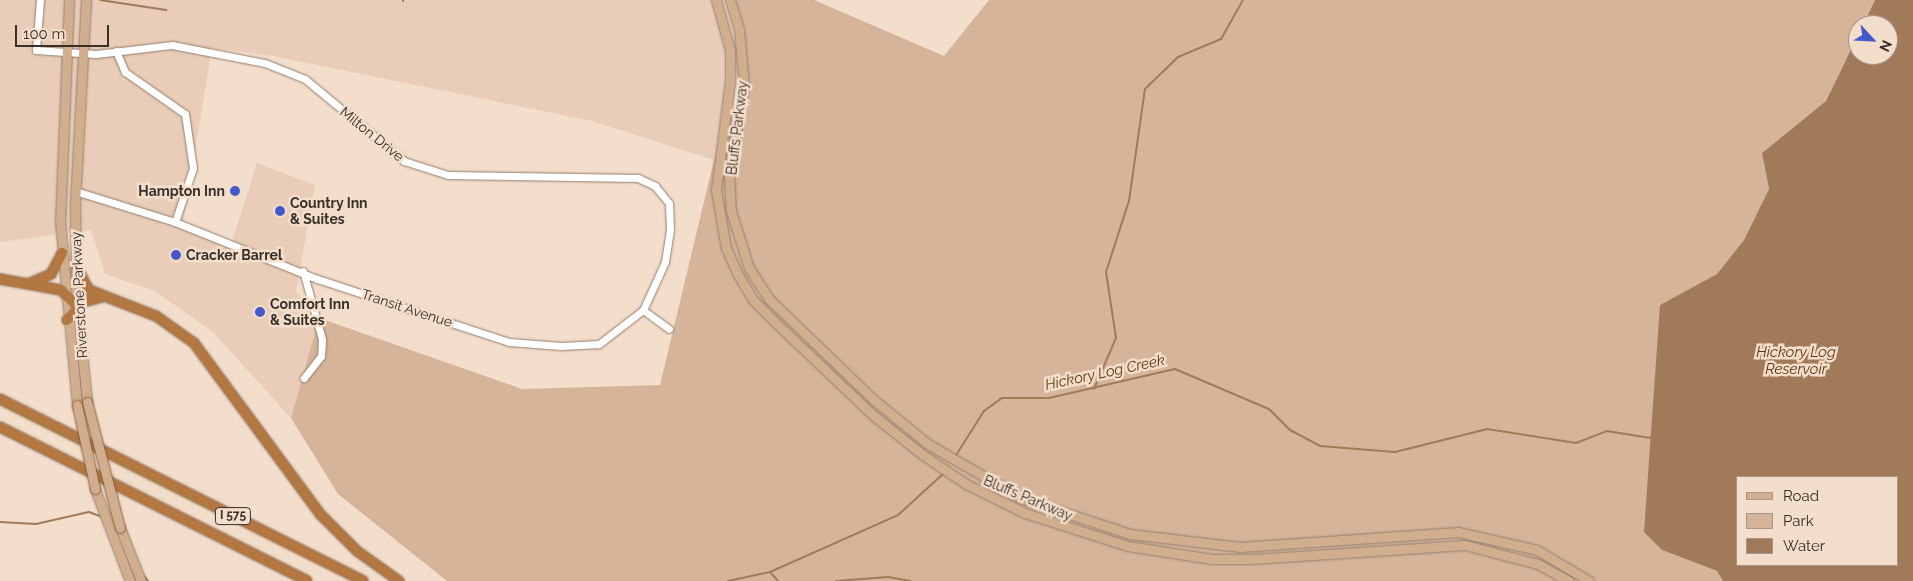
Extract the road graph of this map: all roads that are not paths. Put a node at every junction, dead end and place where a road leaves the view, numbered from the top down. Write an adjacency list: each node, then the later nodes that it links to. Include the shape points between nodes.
1 (40, 0): 7 (street, Milton Drive, via 36,50)
2 (69, 0): 7 (main road, Riverstone Parkway)
3 (86, 0): 8 (main road, Riverstone Parkway)
4 (716, 0): 9 (main road, Bluffs Parkway, via 730,50)
5 (730, 0): 10 (main road, Bluffs Parkway, via 743,62)
6 (116, 51): 8 (street, Milton Drive); 12 (street, via 120,65 137,81 185,114 193,168); 16 (street, Milton Drive, via 172,45 265,63 305,79 404,161 448,175 638,178 655,186 669,203 670,230)
7 (66, 52): 8 (street, Milton Drive); 13 (main road, Riverstone Parkway)
8 (82, 53): 11 (main road, Riverstone Parkway)
9 (725, 121): 10 (main road); 26 (main road, Bluffs Parkway, via 716,190 726,248 754,301)
10 (738, 123): 25 (main road, Bluffs Parkway, via 729,174 737,240 769,298)
11 (75, 190): 12 (street, Transit Avenue); 14 (main road, Riverstone Parkway)
12 (175, 222): 15 (street, Transit Avenue)
13 (62, 253): 18 (highway, via 51,274); 19 (main road, Riverstone Parkway)
14 (76, 266): 20 (highway, via 85,287); 21 (main road, Riverstone Parkway)
15 (303, 271): 22 (street, Transit Avenue, via 509,342 598,344); 27 (street, via 322,339 321,356)
16 (661, 275): 22 (street, Transit Avenue)
17 (0, 279): 18 (highway)
18 (28, 283): 19 (highway)
19 (64, 291): 21 (highway); 23 (main road, Riverstone Parkway)
20 (102, 298): 21 (highway); 36 (highway, via 156,316 194,344 321,515 357,551)
21 (78, 307): 23 (highway); 33 (main road, Riverstone Parkway, bridge, via 87,402 120,528)
22 (643, 310): 24 (street)
23 (67, 320): 32 (main road, Riverstone Parkway, bridge, via 77,405 106,521)
24 (670, 329)
25 (830, 358): 26 (main road); 30 (main road, Bluffs Parkway, via 874,400 970,472 1078,519 1130,534 1240,547)
26 (822, 367): 31 (main road, Bluffs Parkway, via 874,416 966,484 1025,513 1095,538 1212,559)
27 (304, 378)
28 (0, 399): 35 (highway, I 575)
29 (0, 427): 34 (highway, I 575)
30 (1364, 538): 31 (main road); 38 (main road, Bluffs Parkway, via 1424,532 1502,539 1537,550)
31 (1364, 551): 37 (main road, Bluffs Parkway, via 1465,545 1506,554)
32 (130, 581)
33 (141, 581)
34 (307, 581)
35 (363, 581)
36 (399, 581)
37 (1569, 581)
38 (1589, 581)

